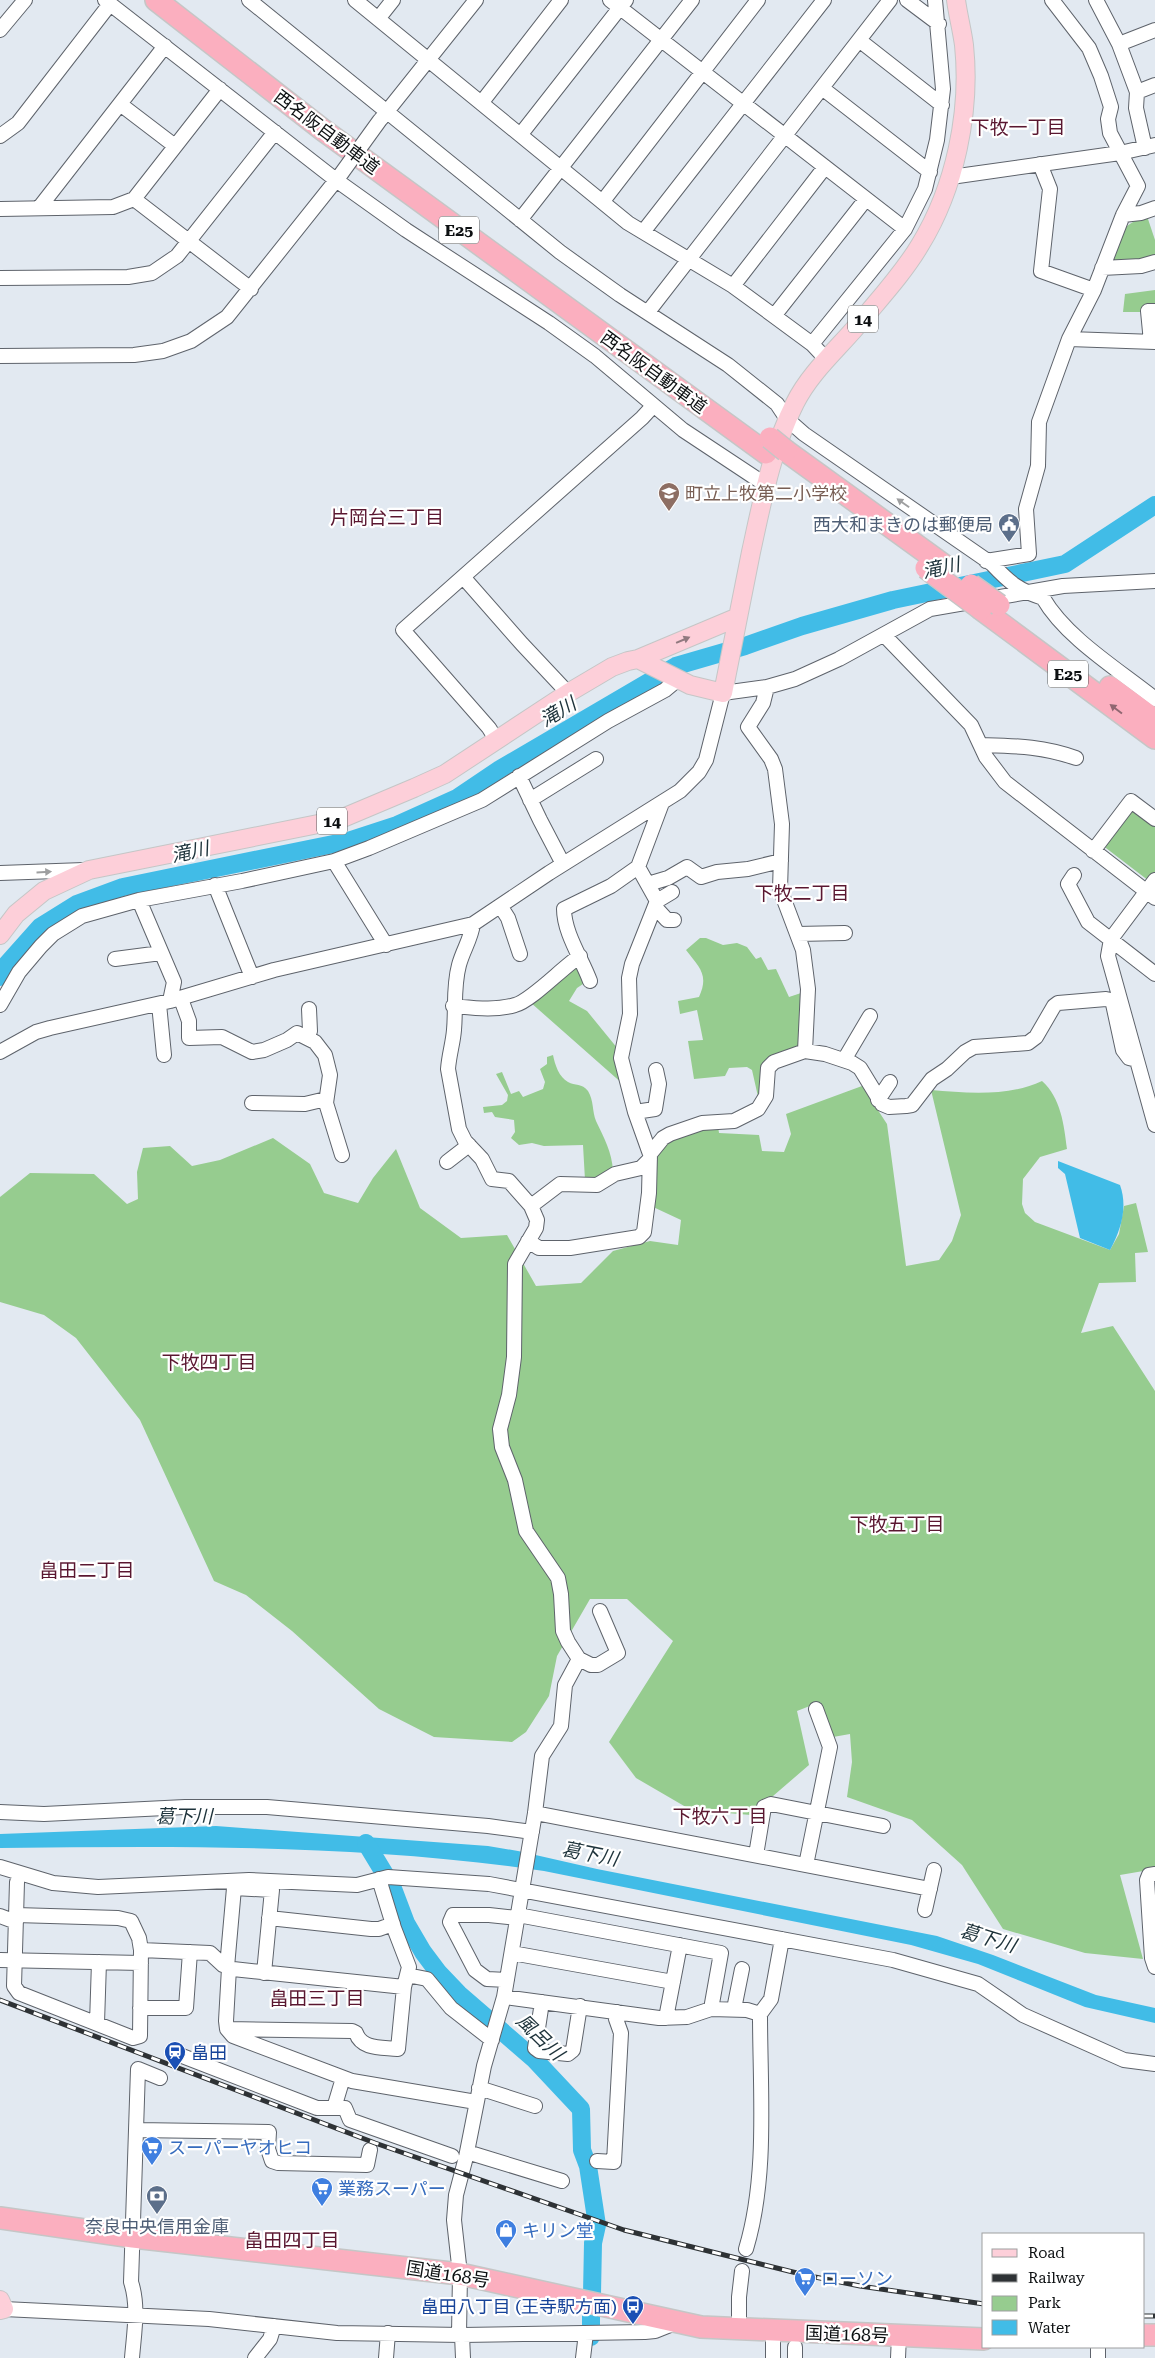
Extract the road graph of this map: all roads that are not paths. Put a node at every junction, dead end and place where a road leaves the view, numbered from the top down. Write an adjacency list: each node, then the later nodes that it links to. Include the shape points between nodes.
1 (25, 0): 22 (street)
2 (156, 0): 80 (highway, 西名阪自動車道 / E25, via 323,130)
3 (178, 0): 80 (highway, 西名阪自動車道 / E25, via 332,120)
4 (355, 0): 20 (street)
5 (393, 0): 20 (street)
6 (476, 0): 28 (street)
7 (561, 0): 34 (street)
8 (692, 0): 24 (street)
9 (758, 0): 29 (street)
10 (824, 0): 36 (street)
11 (890, 0): 25 (street)
12 (907, 0): 21 (street)
13 (935, 0): 21 (street)
14 (956, 0): 50 (main road, 14, via 964,46 965,90)
15 (1052, 0): 45 (street, via 1075,27 1095,62 1111,107 1108,119 1110,134)
16 (1096, 0): 26 (street)
17 (252, 1): 38 (street)
18 (107, 2): 27 (street); 42 (street, via 18,123)
19 (619, 3): 24 (street); 40 (street)
20 (378, 19): 28 (street)
21 (939, 24): 37 (street)
22 (0, 30)
23 (1155, 30): 26 (street)
24 (661, 40): 29 (street); 48 (street)
25 (859, 40): 31 (street); 37 (street)
26 (1119, 44): 33 (street)
27 (164, 46): 32 (street); 35 (street)
28 (429, 60): 34 (street); 38 (street)
29 (702, 72): 36 (street); 54 (street)
30 (1155, 85): 33 (street)
31 (822, 88): 41 (street); 49 (street)
32 (220, 89): 39 (street); 43 (street)
33 (1137, 92): 44 (street, via 1136,108)
34 (482, 102): 40 (street)
35 (120, 104): 43 (street); 55 (street)
36 (743, 104): 41 (street); 61 (street)
37 (942, 104): 49 (street)
38 (384, 116): 51 (street, bridge); 59 (street)
39 (275, 132): 51 (street); 62 (street)
40 (521, 134): 48 (street)
41 (784, 135): 47 (street); 63 (street)
42 (0, 136)
43 (175, 146): 52 (street)
44 (1150, 146): 45 (street)
45 (1120, 153): 46 (street); 58 (street, via 1138,186)
46 (1040, 164): 50 (street); 69 (street, via 1050,189 1041,270)
47 (825, 167): 53 (street); 67 (street)
48 (562, 168): 54 (street); 59 (street)
49 (930, 172): 60 (street)
50 (951, 176): 77 (main road, 14, via 940,208 920,246)
51 (339, 177): 68 (street); 78 (street, via 406,230 595,356)
52 (134, 199): 55 (street, via 113,207); 62 (street)
53 (866, 199): 60 (street); 72 (street)
54 (603, 201): 61 (street)
55 (39, 208): 57 (street)
56 (1155, 208): 58 (street)
57 (0, 209)
58 (1123, 215): 65 (street)
59 (520, 220): 71 (street, via 620,296)
60 (905, 229): 75 (street)
61 (643, 232): 63 (street)
62 (188, 240): 66 (street, via 177,256 152,273 139,276); 68 (street)
63 (688, 259): 67 (street); 71 (street)
64 (1155, 262): 65 (street)
65 (1102, 268): 69 (street)
66 (0, 278)
67 (733, 286): 72 (street)
68 (251, 289): 76 (street, via 216,326 191,341 163,351 134,355)
69 (1094, 290): 73 (street)
70 (1155, 311): 74 (street, via 1148,311)
71 (648, 312): 79 (street, via 728,365 778,404)
72 (774, 316): 75 (street)
73 (1069, 339): 74 (street); 82 (street, via 1039,422 1038,466 1026,509 1029,554)
74 (1153, 342)
75 (812, 344): 77 (street)
76 (0, 356)
77 (827, 360): 79 (main road, 14, via 796,400)
78 (653, 406): 81 (street); 83 (street)
79 (787, 419): 81 (main road, 14); 82 (street, one-way to 79)
80 (776, 452): 86 (highway, 西名阪自動車道 / E25, bridge)
81 (766, 485): 87 (main road, 14)
82 (989, 563): 85 (street)
83 (464, 578): 92 (street); 97 (street, via 403,630)
84 (1155, 581): 85 (street, via 1086,584)
85 (1023, 592): 88 (street, via 930,609); 94 (street, via 1043,598 1077,638)
86 (990, 607): 95 (highway, 西名阪自動車道 / E25); 96 (highway, 西名阪自動車道 / E25, one-way to 86)
87 (736, 625): 89 (main road, 14, one-way to 87); 93 (main road, 14)
88 (884, 635): 91 (street, via 795,679); 98 (street, via 971,725)
89 (644, 661): 90 (main road); 92 (main road, 14, via 612,667)
90 (677, 680): 93 (main road); 101 (street)
91 (767, 687): 93 (street); 107 (street, via 763,703 748,727 775,769 782,824)
92 (568, 693): 97 (main road, 14)
93 (723, 693): 103 (street, via 706,760 680,791)
94 (1155, 699)
95 (1155, 720)
96 (1155, 738)
97 (497, 741): 110 (main road, 14, via 445,774 338,820)
98 (981, 745): 99 (street, via 1037,747); 105 (street, via 1005,782)
99 (1076, 758)
100 (596, 759): 102 (street)
101 (519, 776): 102 (street); 106 (street, via 469,807)
102 (530, 800): 108 (street)
103 (662, 803): 108 (street); 109 (street)
104 (1155, 819): 105 (street, via 1131,801)
105 (1093, 851): 115 (street)
106 (334, 861): 114 (street); 126 (street)
107 (781, 861): 113 (street, via 702,877 687,867); 122 (street, via 780,889)
108 (563, 864): 119 (street)
109 (638, 867): 113 (street); 129 (street, via 611,886 564,909 568,930)
110 (89, 870): 111 (street, one-way to 110); 124 (main road, 14, via 44,891 16,914)
111 (0, 873)
112 (1074, 875): 125 (street, via 1068,884 1088,922)
113 (648, 884): 118 (street)
114 (215, 885): 117 (street); 132 (street)
115 (1152, 890): 125 (street)
116 (672, 892): 118 (street)
117 (139, 900): 127 (street); 135 (street, via 82,916 53,934 19,972)
118 (656, 904): 120 (street, via 667,920); 150 (street, via 632,964 630,1014 621,1051)
119 (501, 907): 121 (street); 128 (street)
120 (674, 920)
121 (473, 924): 126 (street); 136 (street, via 470,941 459,963)
122 (796, 934): 123 (street); 140 (street, via 803,950 808,989)
123 (845, 934)
124 (0, 935)
125 (1111, 939): 131 (street); 144 (street, via 1108,956)
126 (386, 945): 132 (street)
127 (161, 953): 130 (street); 134 (street, via 174,982)
128 (520, 954)
129 (580, 956): 133 (street); 136 (street, via 517,1005 489,1009)
130 (116, 959)
131 (1155, 974)
132 (252, 977): 134 (street)
133 (590, 981)
134 (170, 1001): 139 (street, via 189,1021 189,1038 222,1037 252,1052 264,1050 297,1033); 141 (street, via 36,1032); 142 (street)
135 (0, 1005)
136 (453, 1006): 152 (street, via 454,1031 448,1069 459,1129)
137 (308, 1009): 139 (street, via 310,1031)
138 (870, 1016): 143 (street)
139 (307, 1038): 147 (street, via 321,1048 330,1069)
140 (806, 1051): 143 (street); 154 (street, via 774,1062 768,1068 766,1096 758,1109 734,1121 702,1123 670,1134)
141 (0, 1052)
142 (164, 1054)
143 (844, 1060): 148 (street, via 860,1068)
144 (1137, 1060): 148 (street, via 1129,1058 1123,1050 1111,1000 1058,1003 1036,1037 1028,1043 985,1046 965,1052 932,1079 912,1105 889,1107); 151 (street)
145 (656, 1070): 150 (street, via 659,1084 655,1109)
146 (890, 1082): 148 (street)
147 (326, 1099): 149 (street, via 305,1104); 153 (street)
148 (878, 1100)
149 (252, 1104)
150 (635, 1112): 154 (street)
151 (1154, 1118)
152 (468, 1145): 155 (street); 156 (street, via 482,1159 492,1179 509,1181)
153 (342, 1155)
154 (650, 1156): 156 (street, via 640,1168 615,1174 597,1185 560,1184); 157 (street, via 649,1193 642,1235 570,1248 539,1248)
155 (447, 1162)
156 (531, 1206): 157 (street, via 537,1220)
157 (528, 1241): 159 (street, via 516,1264 514,1357 500,1438 516,1480 526,1531 558,1578 563,1632)
158 (600, 1610): 159 (street, via 618,1653 598,1665)
159 (579, 1659): 162 (street, via 564,1685 561,1726 542,1756)
160 (816, 1710): 163 (street, via 830,1747)
161 (0, 1812): 165 (street, via 44,1814 185,1807 267,1808)
162 (535, 1813): 165 (street); 166 (street)
163 (816, 1813): 164 (street); 166 (street, via 771,1804 764,1808); 167 (street)
164 (883, 1826)
165 (532, 1832): 174 (street)
166 (756, 1855): 167 (street)
167 (806, 1865): 173 (street)
168 (0, 1867): 171 (street, via 53,1883 98,1887 249,1880 357,1885)
169 (934, 1870): 173 (street)
170 (1155, 1874): 180 (street, via 1149,1875 1147,1880)
171 (379, 1879): 174 (street, via 407,1877 488,1884); 181 (street)
172 (17, 1882): 179 (street)
173 (930, 1889): 175 (street)
174 (523, 1891): 177 (street); 182 (street)
175 (925, 1910)
176 (0, 1916): 179 (street)
177 (518, 1917): 183 (street); 185 (street); 194 (street, via 453,1915 450,1922 475,1970 487,1979)
178 (269, 1918): 181 (street, via 371,1929); 191 (street, via 272,1890 234,1888); 193 (street)
179 (16, 1919): 186 (street, via 125,1919 134,1926); 188 (street)
180 (1152, 1923): 190 (street)
181 (393, 1924): 195 (street, via 408,1958)
182 (782, 1939): 204 (street, via 771,1999); 210 (street, via 893,1960 978,1984 1023,2015 1124,2060)
183 (680, 1945): 196 (street); 201 (street, via 721,1953)
184 (190, 1952): 186 (street); 191 (street, via 210,1953); 200 (street, via 186,2008)
185 (512, 1953): 194 (street); 196 (street)
186 (141, 1957): 189 (street); 200 (street)
187 (0, 1960): 188 (street)
188 (15, 1960): 189 (street); 206 (street, via 14,1986 19,1993)
189 (99, 1962): 206 (street)
190 (1155, 1967)
191 (228, 1968): 193 (street); 207 (street)
192 (742, 1969): 202 (street)
193 (264, 1973): 195 (street)
194 (507, 1980): 197 (street)
195 (406, 1981): 207 (street, via 398,2049 364,2045 352,2031); 208 (street, via 427,1978 451,2008)
196 (673, 1982): 205 (street)
197 (504, 1997): 198 (street); 208 (street)
198 (542, 2002): 199 (street); 199 (street, via 535,2048 568,2054 573,2050)
199 (580, 2006): 203 (street)
200 (140, 2008): 206 (street, via 140,2036 133,2038)
201 (711, 2009): 202 (street); 205 (street, via 687,2017)
202 (734, 2009): 204 (street)
203 (617, 2012): 205 (street); 221 (street, via 621,2033 614,2162)
204 (760, 2014): 225 (street, via 759,2184)
205 (666, 2018)
206 (97, 2024)
207 (227, 2029): 212 (street, via 233,2036)
208 (492, 2040): 213 (street)
209 (177, 2054): 216 (street, via 316,2108)
210 (1155, 2064)
211 (160, 2078): 217 (street, via 138,2070)
212 (344, 2078): 214 (street); 216 (street)
213 (479, 2088): 214 (street); 215 (street)
214 (476, 2102): 219 (street)
215 (535, 2106)
216 (334, 2108): 220 (street, via 345,2108 350,2120)
217 (136, 2130): 218 (street, via 269,2132 268,2149 272,2161 278,2163 367,2165); 224 (street)
218 (370, 2150)
219 (467, 2152): 222 (street); 227 (street, via 454,2206)
220 (452, 2156)
221 (597, 2161)
222 (562, 2181)
223 (0, 2218): 224 (highway, 国道168号)
224 (133, 2236): 227 (highway, 国道168号); 229 (street, via 131,2282 136,2295)
225 (746, 2249)
226 (742, 2271): 232 (street)
227 (460, 2274): 230 (highway, 国道168号); 236 (street)
228 (1, 2306): 229 (street)
229 (136, 2316): 231 (street); 239 (street)
230 (674, 2323): 232 (highway, 国道168号); 235 (street, via 655,2331)
231 (274, 2326): 234 (street, via 337,2333); 240 (street, via 270,2339)
232 (740, 2329): 233 (highway, 国道168号)
233 (773, 2331): 237 (highway, 国道168号); 244 (street)
234 (388, 2333): 236 (street); 241 (street)
235 (590, 2333): 236 (street); 243 (street)
236 (460, 2336): 242 (street)
237 (899, 2336): 238 (highway, 国道168号); 245 (street)
238 (982, 2339)
239 (132, 2358)
240 (256, 2358)
241 (386, 2358)
242 (464, 2358)
243 (583, 2358)
244 (773, 2358)
245 (898, 2358)

